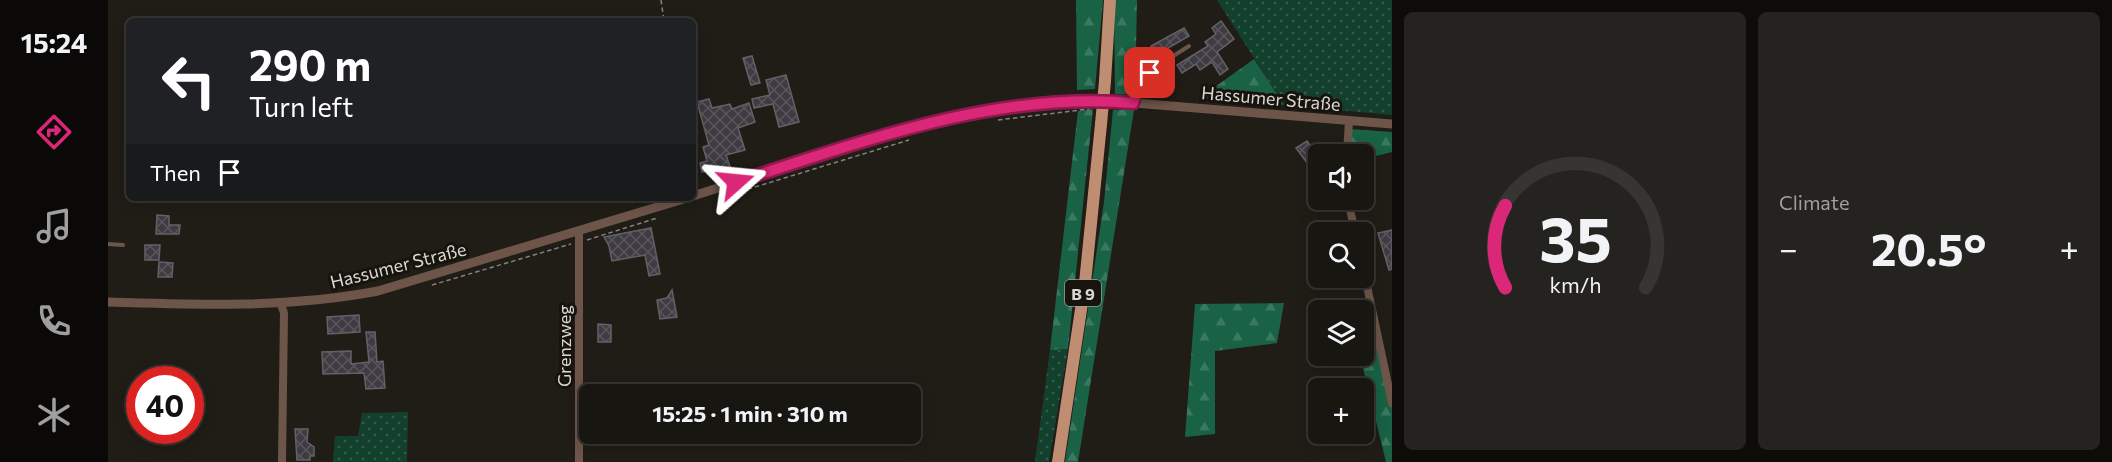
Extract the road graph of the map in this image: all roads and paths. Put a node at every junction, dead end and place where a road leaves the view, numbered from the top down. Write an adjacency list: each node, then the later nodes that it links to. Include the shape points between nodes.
1 (661, 0): 3 (path)
2 (1110, 0): 27 (main road, B 9, bridge, via 1085,283)
3 (664, 18)
4 (1189, 46): 5 (lane, via 1150,73 1138,87)
5 (1133, 103): 8 (street, Hassumer Straße); 12 (street, Hassumer Straße, via 1086,99 948,118)
6 (1093, 110): 7 (path)
7 (994, 120)
8 (1349, 121): 9 (street, Hassumer Straße); 11 (street)
9 (1392, 124)
10 (909, 140): 14 (path)
11 (1348, 144)
12 (696, 195)
13 (677, 201): 16 (street, Hassumer Straße)
14 (709, 201)
15 (666, 215): 17 (path)
16 (579, 231): 17 (street, Grenzweg); 23 (street, Hassumer Straße, via 378,291)
17 (579, 242): 20 (path); 26 (street, Grenzweg)
18 (108, 244): 19 (lane)
19 (123, 245)
20 (432, 285)
21 (1367, 288): 24 (street)
22 (108, 302): 23 (street, Hassumer Straße)
23 (281, 304): 25 (street)
24 (1392, 403)
25 (282, 462)
26 (579, 462)
27 (1058, 462)

